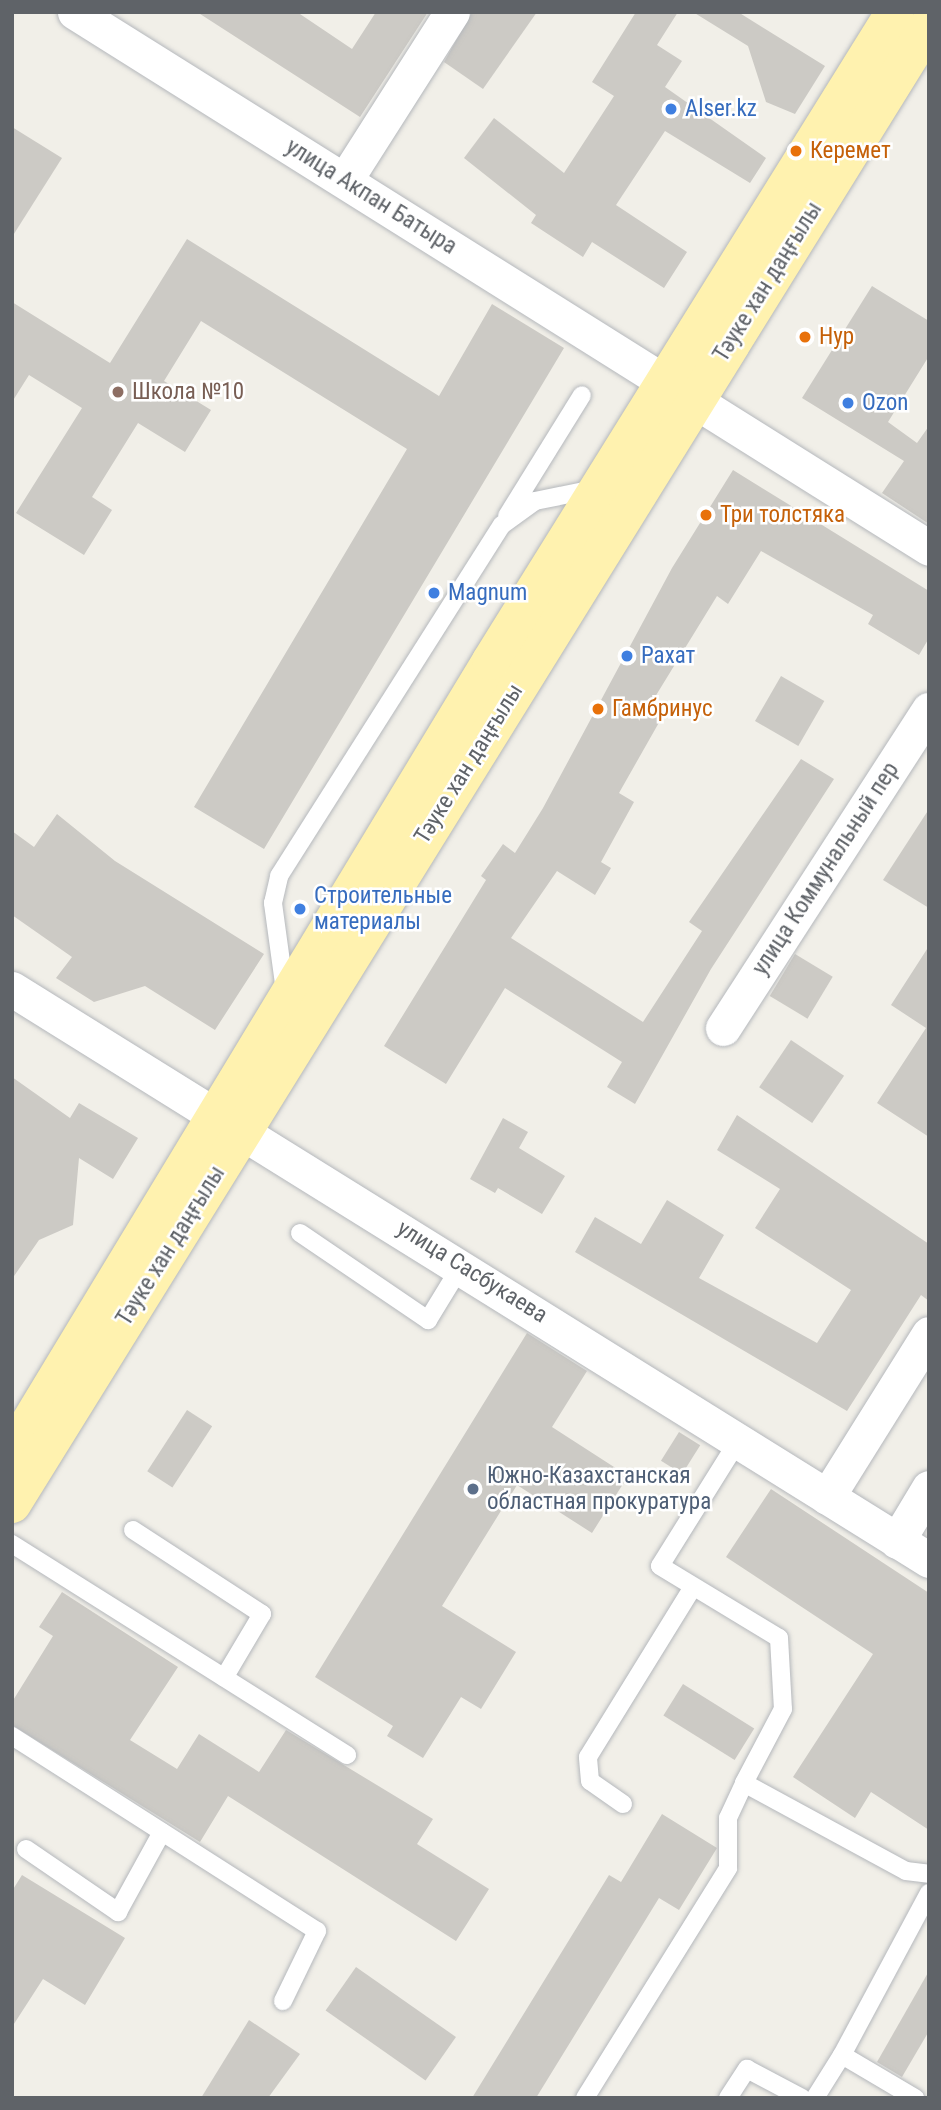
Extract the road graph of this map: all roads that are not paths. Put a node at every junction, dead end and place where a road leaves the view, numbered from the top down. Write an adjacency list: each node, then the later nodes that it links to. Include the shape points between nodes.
1 (75, 12): 4 (street, улица Акпан Батыра)
2 (452, 12): 4 (street)
3 (919, 26): 5 (main road, Тәуке хан даңғылы)
4 (345, 180): 5 (street, улица Акпан Батыра)
5 (680, 392): 7 (main road, Тәуке хан даңғылы); 9 (street, улица Акпан Батыра); 14 (main road, Тәуке хан даңғылы)
6 (582, 395): 8 (lane)
7 (601, 487): 8 (lane, via 535,501); 12 (main road, Тәуке хан даңғылы)
8 (502, 525): 12 (lane, via 279,876 272,903)
9 (929, 548)
10 (929, 710): 13 (street, улица Коммунальный пер)
11 (12, 989): 14 (street, улица Сасбукаева)
12 (285, 998): 14 (main road, Тәуке хан даңғылы)
13 (723, 1028)
14 (231, 1120): 16 (street, улица Сасбукаева); 19 (main road, Тәуке хан даңғылы); 22 (main road, Тәуке хан даңғылы)
15 (300, 1233): 16 (lane, via 428,1320)
16 (461, 1266): 18 (street, улица Сасбукаева)
17 (929, 1335): 21 (street)
18 (738, 1441): 21 (street, улица Сасбукаева); 27 (lane, via 660,1566)
19 (12, 1452)
20 (929, 1488): 24 (street)
21 (827, 1497): 24 (street, улица Сасбукаева)
22 (12, 1504)
23 (133, 1530): 28 (lane, via 262,1614)
24 (897, 1541): 26 (street, улица Сасбукаева)
25 (12, 1544): 28 (lane)
26 (929, 1560)
27 (694, 1587): 31 (lane, via 779,1638 783,1709); 32 (lane, via 588,1757 590,1781)
28 (224, 1678): 30 (lane)
29 (12, 1736): 33 (lane)
30 (347, 1755)
31 (744, 1783): 35 (lane, via 906,1871); 39 (lane, via 728,1818 728,1868)
32 (623, 1804)
33 (162, 1832): 34 (lane, via 118,1912); 37 (lane, via 317,1931)
34 (26, 1849)
35 (929, 1874)
36 (929, 1894): 38 (lane)
37 (283, 2001)
38 (842, 2055): 42 (lane); 43 (lane)
39 (585, 2098)
40 (728, 2098): 41 (lane, via 747,2069)
41 (803, 2098)
42 (815, 2098)
43 (915, 2098)

